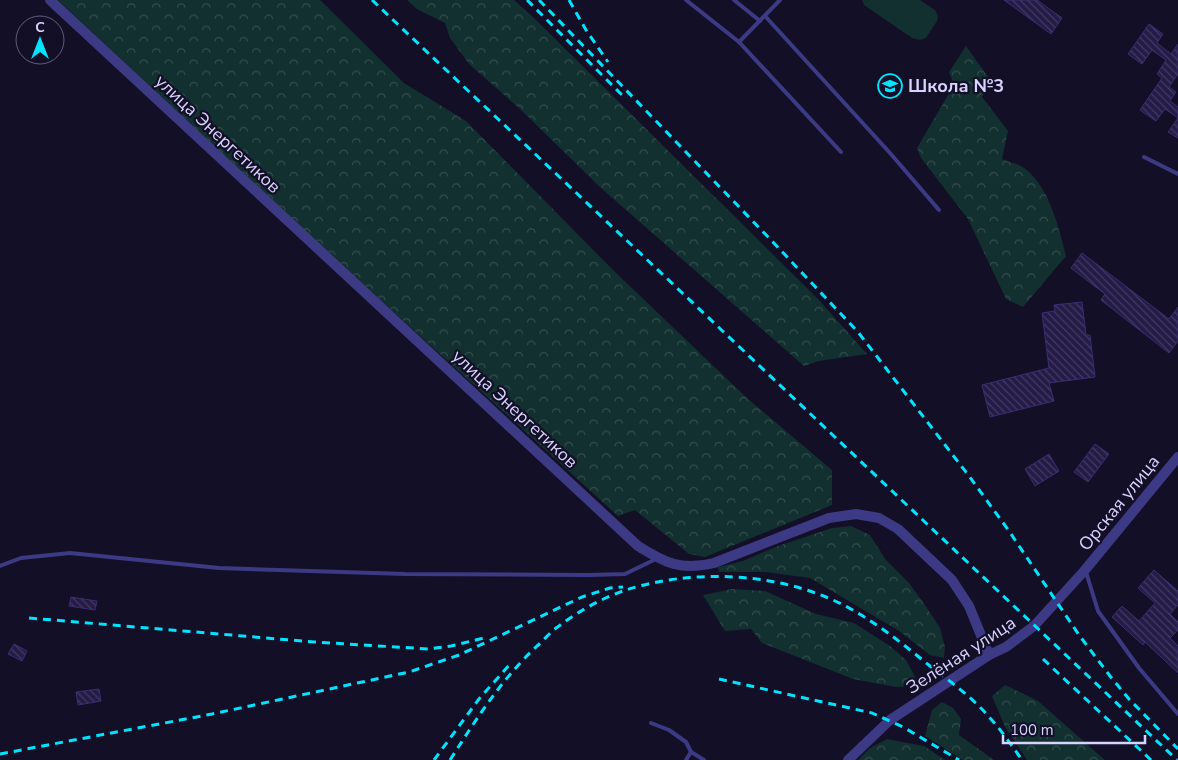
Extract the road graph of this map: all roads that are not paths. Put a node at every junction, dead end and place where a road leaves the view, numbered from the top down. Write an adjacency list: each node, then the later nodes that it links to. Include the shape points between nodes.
1 (50, 0): 13 (street, улица Энергетиков, via 638,546)
2 (686, 0): 7 (lane)
3 (734, 0): 6 (lane)
4 (780, 0): 5 (lane)
5 (764, 16): 6 (lane); 11 (lane)
6 (760, 21): 7 (lane)
7 (739, 42): 8 (lane)
8 (841, 152)
9 (1144, 157): 10 (lane)
10 (1178, 174)
11 (939, 210)
12 (1178, 457): 15 (street, Орская улица)
13 (658, 558): 14 (lane, via 626,574 589,576 219,568 70,553 21,558); 16 (street, улица Энергетиков, via 684,567 697,567 828,518 856,514 879,518 898,529 952,580 969,606)
14 (0, 566)
15 (1085, 570): 16 (street, Зелёная улица, via 1034,626); 17 (lane, via 1098,611 1139,668)
16 (989, 655): 22 (street, Зелёная улица, via 890,720)
17 (1178, 714)
18 (651, 723): 19 (lane, via 686,742)
19 (692, 752): 20 (lane); 21 (lane)
20 (686, 760)
21 (704, 760)
22 (848, 760)

